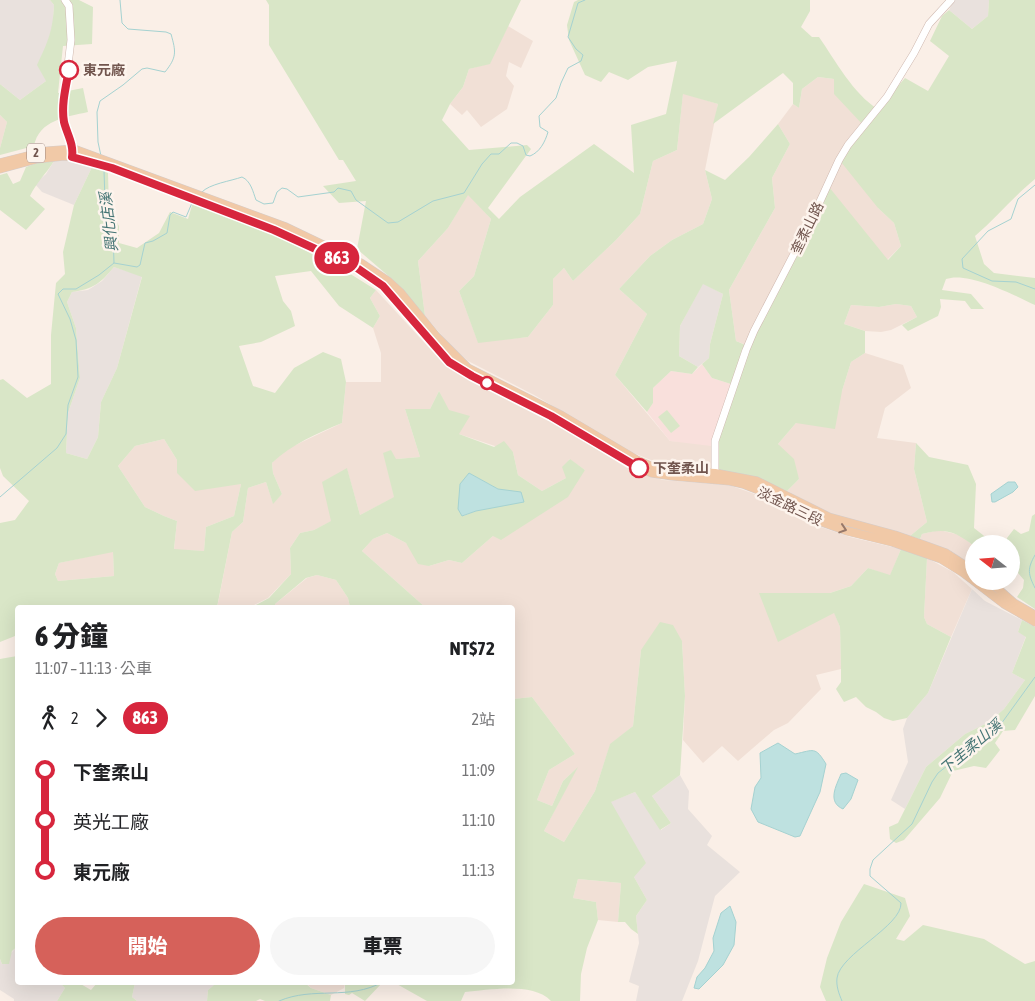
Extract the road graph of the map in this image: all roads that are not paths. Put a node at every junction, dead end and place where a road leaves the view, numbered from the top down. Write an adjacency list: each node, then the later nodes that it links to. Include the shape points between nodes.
1 (65, 0): 3 (street, via 69,6 71,40 63,107)
2 (951, 0): 6 (street, 奎柔山路, via 929,24 887,97 848,144 754,331 715,441)
3 (73, 153): 4 (main road, 2, via 47,151); 5 (main road, 2, via 37,158); 6 (main road, 淡金路三段 / 2, via 197,197 357,268 383,286 449,362 636,466 665,475)
4 (0, 163)
5 (0, 169)
6 (715, 477): 7 (main road, 淡金路三段 / 2, via 757,481 829,517 924,545); 8 (main road, 淡金路三段 / 2, one-way to 8, via 779,498 816,520 846,531 942,559)
7 (965, 565)
8 (965, 574)
9 (986, 590): 12 (main road, 淡金路三段 / 2)
10 (999, 590): 11 (main road)
11 (1035, 615)
12 (1035, 622)

